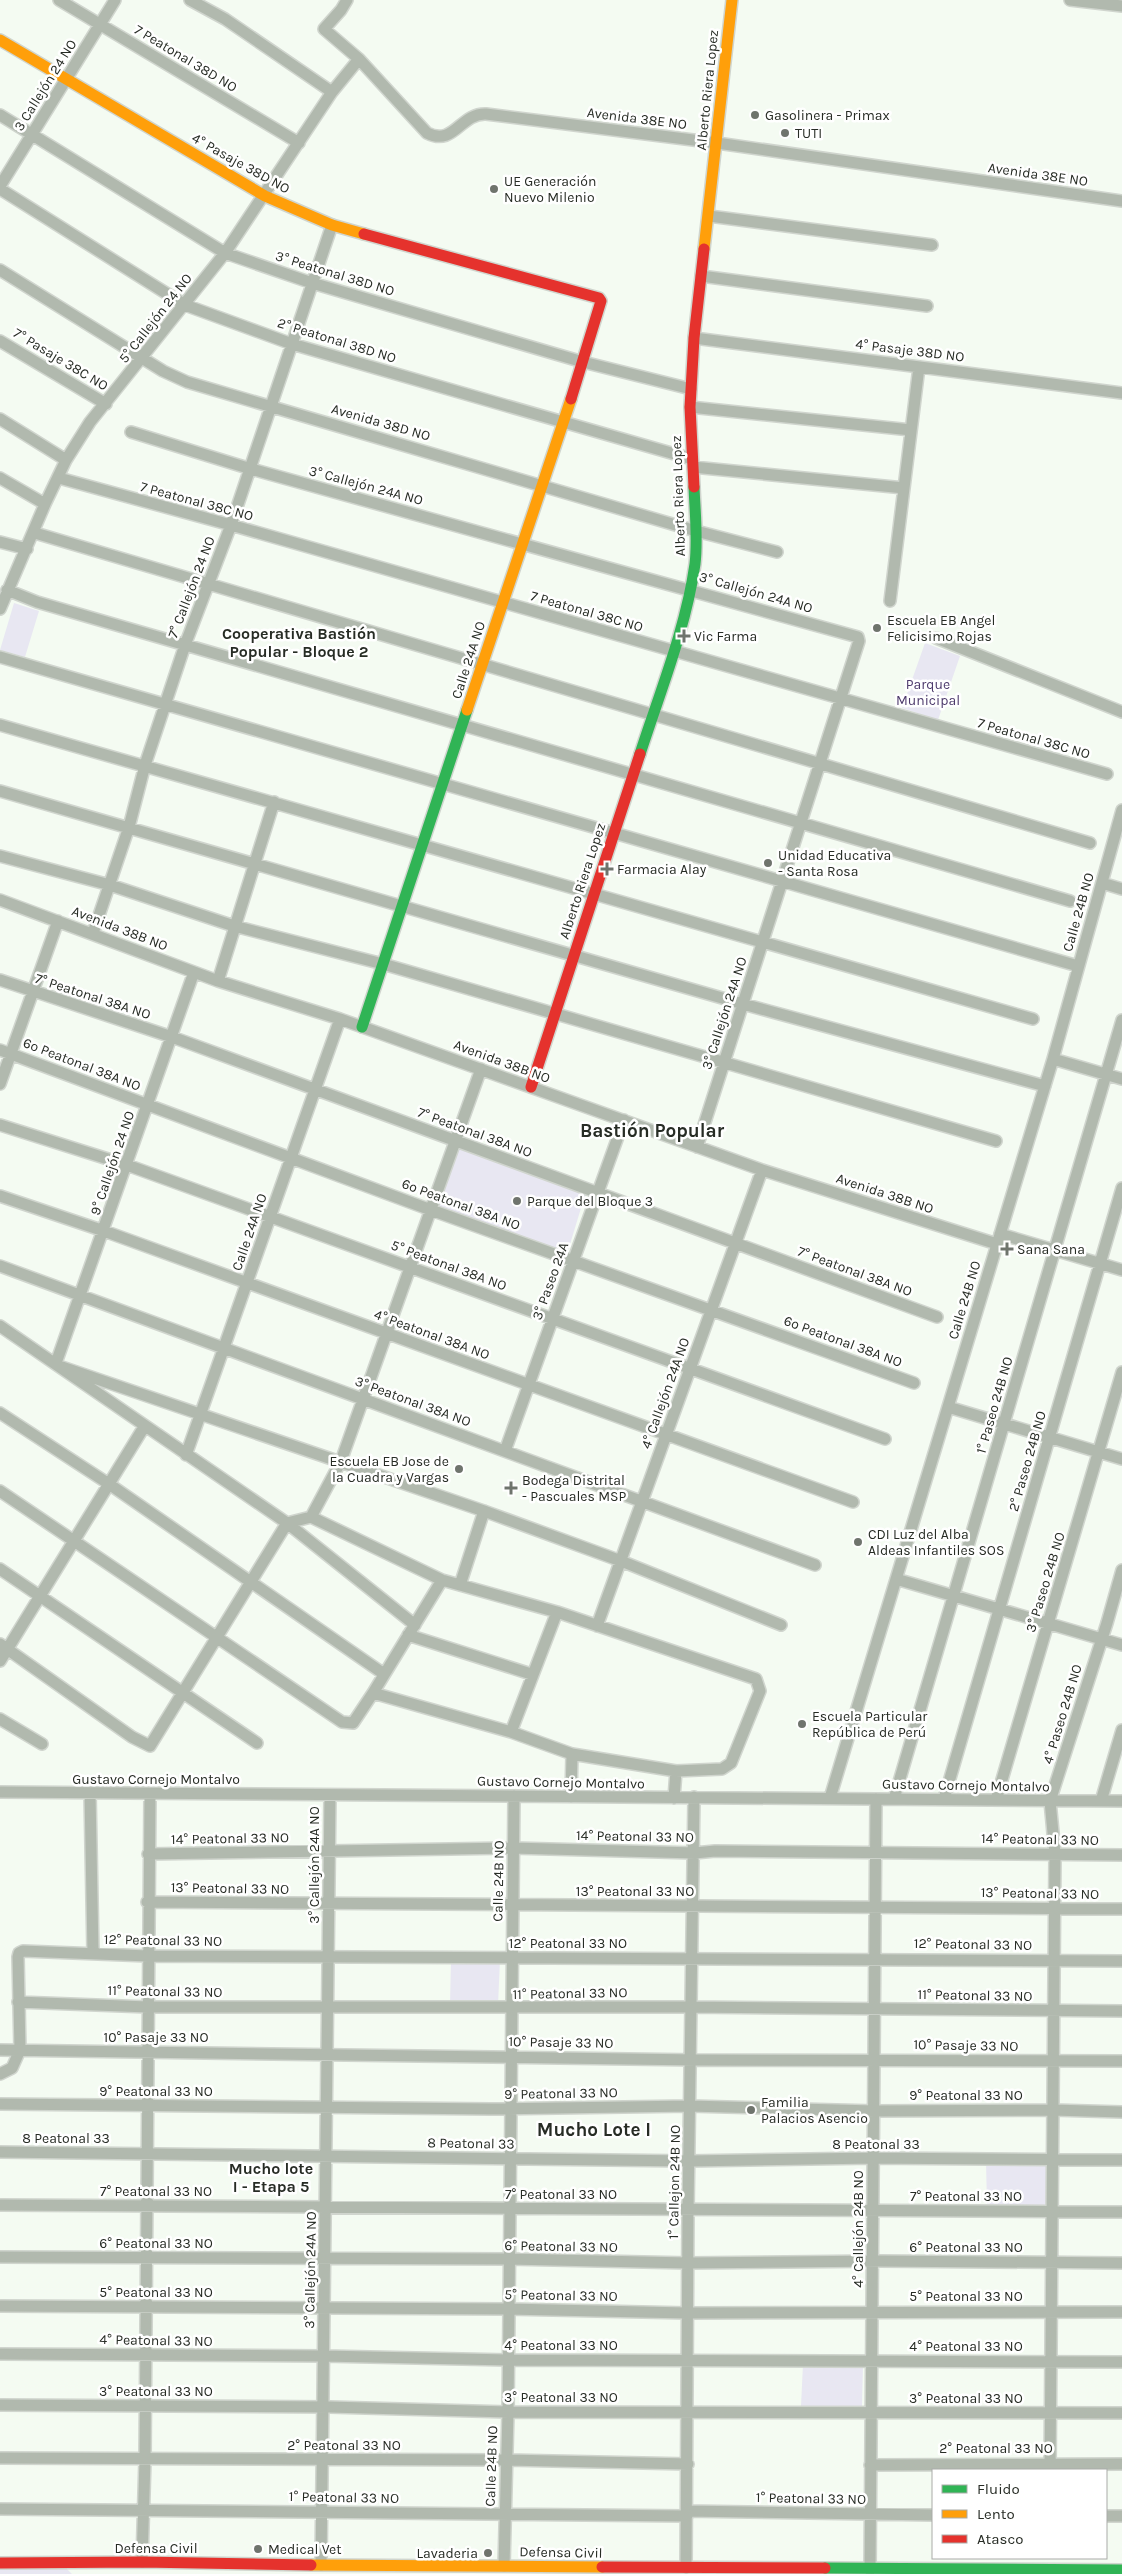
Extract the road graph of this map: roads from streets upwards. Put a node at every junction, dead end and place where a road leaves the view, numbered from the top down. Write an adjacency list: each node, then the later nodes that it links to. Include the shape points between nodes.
1 (59, 0): 8 (street, 7 Peatonal 38D NO)
2 (115, 0): 8 (street, 3 Callejón 24 NO)
3 (347, 0): 10 (street, Avenida 38E NO, via 324,29)
4 (732, 0): 16 (street, Alberto Riera Lopez)
5 (1070, 0): 7 (street)
6 (195, 1): 12 (street)
7 (1122, 6)
8 (100, 24): 11 (street, 3 Callejón 24 NO); 15 (street, 7 Peatonal 38D NO)
9 (0, 40): 11 (street, 4° Pasaje 38D NO)
10 (359, 59): 12 (street, 5° Callejón 24 NO); 16 (street, Avenida 38E NO, via 427,133 437,138 447,136 478,113)
11 (65, 80): 14 (street, 3 Callejón 24 NO); 18 (street, 4° Pasaje 38D NO)
12 (332, 92): 15 (street, 5° Callejón 24 NO)
13 (0, 115): 14 (street, 3° Peatonal 38D NO)
14 (32, 134): 17 (street, 3 Callejón 24 NO); 23 (street, 3° Peatonal 38D NO)
15 (299, 143): 18 (street, 5° Callejón 24 NO)
16 (717, 143): 19 (street, Avenida 38E NO); 20 (street, Alberto Riera Lopez)
17 (0, 187): 28 (street, 2° Peatonal 38D NO)
18 (264, 196): 21 (street, 4° Pasaje 38D NO); 23 (street, 5° Callejón 24 NO)
19 (1122, 202)
20 (709, 216): 22 (street); 25 (street, Alberto Riera Lopez)
21 (332, 225): 26 (street, 7° Callejón 24 NO); 27 (street, 4° Pasaje 38D NO, via 596,296)
22 (932, 245)
23 (225, 253): 26 (street, 3° Peatonal 38D NO); 28 (street, 5° Callejón 24 NO)
24 (0, 270): 33 (street, Avenida 38D NO)
25 (702, 276): 29 (street); 30 (street, Alberto Riera Lopez)
26 (312, 283): 32 (street, 7° Callejón 24 NO); 34 (street, 3° Peatonal 38D NO)
27 (600, 301): 34 (street, Calle 24A NO)
28 (185, 305): 32 (street, 2° Peatonal 38D NO); 33 (street, 5° Callejón 24 NO)
29 (927, 306)
30 (694, 338): 35 (street, 4° Pasaje 38D NO); 36 (street, Alberto Riera Lopez)
31 (0, 341): 38 (street, 7° Pasaje 38C NO)
32 (292, 344): 39 (street, 7° Callejón 24 NO); 42 (street, 2° Peatonal 38D NO)
33 (143, 357): 38 (street, 5° Callejón 24 NO); 39 (street, Avenida 38D NO, via 187,382)
34 (582, 362): 36 (street, 3° Peatonal 38D NO); 42 (street, Calle 24A NO)
35 (919, 366): 37 (street, 4° Pasaje 38D NO); 43 (street)
36 (691, 389): 40 (street, Alberto Riera Lopez)
37 (1122, 393)
38 (106, 404): 45 (street, 5° Callejón 24 NO, via 90,422)
39 (271, 406): 47 (street, 7° Callejón 24 NO); 50 (street, Avenida 38D NO)
40 (690, 406): 43 (street); 46 (street, Alberto Riera Lopez)
41 (0, 419): 45 (street)
42 (563, 422): 46 (street, 2° Peatonal 38D NO); 50 (street, Calle 24A NO)
43 (911, 430): 51 (street)
44 (131, 432): 47 (street, 3° Callejón 24A NO)
45 (66, 460): 49 (street, 5° Callejón 24 NO)
46 (693, 463): 51 (street, 2° Peatonal 38D NO); 54 (street, Alberto Riera Lopez)
47 (251, 469): 53 (street, 7° Callejón 24 NO); 57 (street, 3° Callejón 24A NO)
48 (0, 478): 52 (street)
49 (59, 478): 52 (street, 5° Callejón 24 NO); 53 (street, 7 Peatonal 38C NO)
50 (542, 484): 54 (street, Avenida 38D NO); 57 (street, Calle 24A NO)
51 (904, 488): 63 (street)
52 (45, 504): 55 (street, 5° Callejón 24 NO)
53 (231, 525): 60 (street, 7° Callejón 24 NO); 64 (street, 7 Peatonal 38C NO)
54 (696, 531): 59 (street, Avenida 38D NO); 61 (street, Alberto Riera Lopez)
55 (35, 533): 58 (street, 5° Callejón 24 NO); 60 (street)
56 (0, 542): 58 (street)
57 (523, 543): 61 (street, 3° Callejón 24A NO); 64 (street, Calle 24A NO)
58 (27, 549): 62 (street, 5° Callejón 24 NO)
59 (777, 552)
60 (207, 585): 67 (street, 7° Callejón 24 NO); 70 (street)
61 (690, 589): 68 (street, Alberto Riera Lopez); 71 (street, 3° Callejón 24A NO, via 855,635 859,642)
62 (7, 590): 65 (street, 5° Callejón 24 NO); 67 (street, via 37,602)
63 (890, 601)
64 (503, 602): 68 (street, 7 Peatonal 38C NO); 70 (street, Calle 24A NO)
65 (0, 609)
66 (936, 638): 73 (street)
67 (185, 645): 72 (street, 7° Callejón 24 NO); 76 (street)
68 (673, 652): 71 (street, 7 Peatonal 38C NO); 74 (street, Alberto Riera Lopez)
69 (0, 657): 72 (street)
70 (483, 664): 74 (street); 76 (street, Calle 24A NO)
71 (841, 698): 77 (street, 3° Callejón 24A NO); 80 (street, 7 Peatonal 38C NO)
72 (165, 705): 78 (street, 7° Callejón 24 NO); 81 (street)
73 (1122, 712)
74 (652, 714): 77 (street); 79 (street, Alberto Riera Lopez)
75 (0, 725): 78 (street)
76 (463, 725): 79 (street); 81 (street, Calle 24A NO)
77 (820, 763): 85 (street, 3° Callejón 24A NO); 88 (street)
78 (145, 766): 83 (street); 86 (street, 7° Callejón 24 NO)
79 (633, 774): 85 (street); 87 (street, Alberto Riera Lopez)
80 (1107, 774)
81 (443, 783): 87 (street); 89 (street, Calle 24A NO)
82 (0, 791): 86 (street)
83 (274, 802): 89 (street); 91 (street)
84 (1122, 810): 93 (street, Calle 24B NO)
85 (801, 822): 92 (street, 3° Callejón 24A NO); 98 (street)
86 (129, 827): 91 (street); 94 (street, 7° Callejón 24 NO)
87 (614, 832): 92 (street); 96 (street, Alberto Riera Lopez)
88 (1090, 842)
89 (423, 845): 96 (street); 99 (street, Calle 24A NO)
90 (0, 856): 94 (street)
91 (255, 864): 99 (street); 101 (street)
92 (782, 880): 103 (street, 3° Callejón 24A NO); 106 (street)
93 (1102, 883): 95 (street); 106 (street, Calle 24B NO)
94 (110, 885): 101 (street); 102 (street, 7° Callejón 24 NO)
95 (1122, 889)
96 (594, 894): 103 (street); 104 (street, Alberto Riera Lopez)
97 (0, 900): 100 (street, Avenida 38B NO)
98 (1070, 901)
99 (402, 906): 104 (street); 105 (street, Calle 24A NO)
100 (58, 921): 102 (street, Avenida 38B NO); 110 (street)
101 (234, 926): 105 (street); 109 (street)
102 (93, 933): 107 (street, Avenida 38B NO)
103 (763, 942): 111 (street, 3° Callejón 24A NO); 114 (street)
104 (574, 955): 111 (street); 112 (street, Alberto Riera Lopez)
105 (383, 964): 112 (street); 116 (street, Calle 24A NO)
106 (1078, 966): 119 (street, Calle 24B NO)
107 (194, 972): 109 (street, Avenida 38B NO); 117 (street, 9° Callejón 24 NO)
108 (0, 980): 110 (street, 7° Peatonal 38A NO)
109 (218, 981): 113 (street, Avenida 38B NO)
110 (34, 992): 117 (street, 7° Peatonal 38A NO); 118 (street)
111 (743, 1004): 120 (street, 3° Callejón 24A NO); 125 (street)
112 (555, 1014): 120 (street); 126 (street, Alberto Riera Lopez)
113 (340, 1019): 116 (street, Avenida 38B NO); 127 (street, Calle 24A NO)
114 (1033, 1019)
115 (1122, 1020): 122 (street, 1° Paseo 24B NO)
116 (362, 1027): 121 (street, Avenida 38B NO)
117 (172, 1037): 127 (street, 7° Peatonal 38A NO); 128 (street, 9° Callejón 24 NO)
118 (5, 1052): 124 (street); 128 (street, 6º Peatonal 38A NO)
119 (1053, 1059): 122 (street); 125 (street, Calle 24B NO)
120 (724, 1063): 132 (street); 133 (street, 3° Callejón 24A NO)
121 (481, 1070): 126 (street, Avenida 38B NO); 131 (street)
122 (1107, 1075): 123 (street); 145 (street, 1° Paseo 24B NO)
123 (1122, 1079)
124 (0, 1084)
125 (1044, 1086): 143 (street, Calle 24B NO)
126 (531, 1087): 129 (street, Avenida 38B NO)
127 (315, 1089): 131 (street, 7° Peatonal 38A NO); 134 (street, Calle 24A NO)
128 (148, 1105): 134 (street, 6º Peatonal 38A NO); 135 (street, 9° Callejón 24 NO)
129 (624, 1120): 133 (street, Avenida 38B NO); 138 (street, 3° Paseo 24A)
130 (0, 1125): 135 (street, 5° Peatonal 38A NO)
131 (456, 1141): 138 (street, 7° Peatonal 38A NO); 140 (street)
132 (996, 1141)
133 (698, 1147): 136 (street, Avenida 38B NO)
134 (291, 1158): 140 (street, 6º Peatonal 38A NO); 141 (street, Calle 24A NO)
135 (127, 1165): 141 (street, 5° Peatonal 38A NO); 142 (street, 9° Callejón 24 NO)
136 (762, 1170): 143 (street, Avenida 38B NO); 144 (street, 4° Callejón 24A NO)
137 (1122, 1188): 147 (street, 2° Paseo 24B NO)
138 (598, 1193): 144 (street, 7° Peatonal 38A NO); 146 (street, 3° Paseo 24A)
139 (0, 1196): 142 (street, 4° Peatonal 38A NO)
140 (431, 1210): 146 (street, 6º Peatonal 38A NO); 149 (street)
141 (270, 1217): 149 (street, 5° Peatonal 38A NO); 151 (street, Calle 24A NO)
142 (104, 1230): 151 (street, 4° Peatonal 38A NO); 152 (street, 9° Callejón 24 NO)
143 (998, 1239): 145 (street, Avenida 38B NO); 165 (street, Calle 24B NO)
144 (735, 1243): 153 (street, 4° Callejón 24A NO); 154 (street, 7° Peatonal 38A NO)
145 (1056, 1251): 147 (street, Avenida 38B NO); 168 (street, 1° Paseo 24B NO)
146 (573, 1260): 153 (street, 6º Peatonal 38A NO); 155 (street, 3° Paseo 24A)
147 (1100, 1264): 150 (street, Avenida 38B NO); 171 (street, 2° Paseo 24B NO)
148 (0, 1266): 152 (street, 3° Peatonal 38A NO)
149 (410, 1268): 155 (street, 5° Peatonal 38A NO); 157 (street)
150 (1122, 1270)
151 (247, 1282): 157 (street, 4° Peatonal 38A NO); 158 (street, Calle 24A NO)
152 (81, 1294): 158 (street, 3° Peatonal 38A NO); 159 (street, 9° Callejón 24 NO)
153 (711, 1310): 160 (street, 4° Callejón 24A NO); 162 (street, 6º Peatonal 38A NO)
154 (937, 1317)
155 (552, 1319): 160 (street, 5° Peatonal 38A NO); 163 (street, 3° Paseo 24A)
156 (0, 1326): 159 (street)
157 (386, 1333): 163 (street, 4° Peatonal 38A NO); 164 (street)
158 (224, 1347): 164 (street, 3° Peatonal 38A NO); 167 (street, Calle 24A NO)
159 (59, 1365): 167 (street); 169 (street)
160 (690, 1369): 170 (street, 4° Callejón 24A NO); 172 (street, 5° Peatonal 38A NO)
161 (1122, 1372): 174 (street, 3° Paseo 24B NO)
162 (914, 1383)
163 (528, 1384): 170 (street, 4° Peatonal 38A NO); 173 (street, 3° Paseo 24A)
164 (363, 1399): 173 (street, 3° Peatonal 38A NO); 177 (street)
165 (948, 1407): 168 (street); 190 (street, Calle 24B NO)
166 (0, 1412): 178 (street)
167 (201, 1414): 175 (street, Calle 24A NO); 177 (street)
168 (1005, 1424): 171 (street); 195 (street, 1° Paseo 24B NO)
169 (144, 1427): 175 (street); 178 (street)
170 (666, 1434): 180 (street, 4° Callejón 24A NO); 181 (street, 4° Peatonal 38A NO)
171 (1049, 1438): 174 (street); 196 (street, 2° Paseo 24B NO)
172 (885, 1439)
173 (505, 1451): 180 (street, 3° Peatonal 38A NO)
174 (1099, 1452): 176 (street); 198 (street, 3° Paseo 24B NO)
175 (186, 1455): 184 (street)
176 (1122, 1459)
177 (341, 1461): 182 (street); 183 (street)
178 (109, 1484): 185 (street); 192 (street)
179 (0, 1492): 185 (street)
180 (642, 1502): 186 (street, 4° Callejón 24A NO); 187 (street, 3° Peatonal 38A NO)
181 (853, 1502)
182 (484, 1511): 186 (street); 193 (street)
183 (312, 1517): 184 (street); 191 (street)
184 (287, 1523): 192 (street); 199 (street)
185 (74, 1540): 194 (street); 203 (street)
186 (621, 1561): 200 (street); 201 (street, 4° Callejón 24A NO)
187 (815, 1565)
188 (0, 1569): 194 (street)
189 (1122, 1570): 204 (street, 4° Paseo 24B NO)
190 (896, 1579): 195 (street); 227 (street, Calle 24B NO)
191 (442, 1580): 193 (street); 199 (street)
192 (249, 1582): 203 (street); 208 (street)
193 (460, 1585): 197 (street)
194 (40, 1596): 206 (street); 210 (street)
195 (954, 1596): 196 (street); 229 (street, 1° Paseo 24B NO)
196 (999, 1609): 198 (street); 230 (street, 2° Paseo 24B NO)
197 (557, 1612): 201 (street); 209 (street)
198 (1048, 1624): 204 (street); 231 (street, 3° Paseo 24B NO)
199 (416, 1625): 202 (street)
200 (781, 1625)
201 (597, 1626): 218 (street, via 756,1678 760,1691 728,1766)
202 (408, 1635): 208 (street); 209 (street)
203 (215, 1638): 210 (street); 211 (street, via 342,1722 354,1723)
204 (1101, 1639): 205 (street); 232 (street, 4° Paseo 24B NO)
205 (1122, 1645)
206 (4, 1646): 207 (street); 210 (street, via 132,1737 150,1746)
207 (0, 1661)
208 (384, 1674): 211 (street)
209 (531, 1674): 214 (street)
210 (183, 1693): 215 (street)
211 (373, 1693): 214 (street)
212 (0, 1719): 216 (street)
213 (1122, 1730): 233 (street)
214 (511, 1732): 217 (street)
215 (257, 1743)
216 (42, 1744)
217 (572, 1754): 218 (street); 224 (street)
218 (676, 1771): 226 (street)
219 (0, 1792): 220 (street, Gustavo Cornejo Montalvo)
220 (90, 1793): 221 (street, Gustavo Cornejo Montalvo); 249 (street)
221 (150, 1794): 222 (street, Gustavo Cornejo Montalvo); 239 (street)
222 (330, 1795): 223 (street, Gustavo Cornejo Montalvo); 237 (street, 3° Callejón 24A NO)
223 (514, 1796): 224 (street, Gustavo Cornejo Montalvo); 235 (street, Calle 24B NO)
224 (571, 1797): 226 (street, Gustavo Cornejo Montalvo)
225 (694, 1797): 226 (street, Gustavo Cornejo Montalvo); 227 (street, Gustavo Cornejo Montalvo); 238 (street, 1° Callejon 24B NO)
226 (674, 1798)
227 (830, 1798): 228 (street, Gustavo Cornejo Montalvo)
228 (876, 1799): 229 (street, Gustavo Cornejo Montalvo); 236 (street, 4° Callejón 24B NO)
229 (894, 1799): 230 (street, Gustavo Cornejo Montalvo)
230 (944, 1799): 231 (street, Gustavo Cornejo Montalvo)
231 (996, 1800): 232 (street, Gustavo Cornejo Montalvo)
232 (1050, 1801): 233 (street, Gustavo Cornejo Montalvo); 240 (street, 4° Paseo 24B NO)
233 (1101, 1801): 234 (street, Gustavo Cornejo Montalvo)
234 (1122, 1801)
235 (514, 1848): 237 (street, 14° Peatonal 33 NO); 238 (street, 14° Peatonal 33 NO); 244 (street, Calle 24B NO)
236 (876, 1851): 238 (street, 14° Peatonal 33 NO); 240 (street, 14° Peatonal 33 NO); 246 (street, 4° Callejón 24B NO)
237 (329, 1852): 239 (street, 14° Peatonal 33 NO); 243 (street, 3° Callejón 24A NO)
238 (695, 1853): 245 (street, 1° Callejon 24B NO)
239 (148, 1854): 242 (street)
240 (1055, 1854): 241 (street, 14° Peatonal 33 NO); 247 (street, 4° Paseo 24B NO)
241 (1122, 1855)
242 (148, 1902): 243 (street, 13° Peatonal 33 NO); 250 (street)
243 (330, 1905): 244 (street, 13° Peatonal 33 NO); 251 (street, 3° Callejón 24A NO)
244 (513, 1906): 245 (street, 13° Peatonal 33 NO); 252 (street, Calle 24B NO)
245 (691, 1907): 246 (street, 13° Peatonal 33 NO); 253 (street, 1° Callejon 24B NO)
246 (876, 1907): 247 (street, 13° Peatonal 33 NO); 254 (street, 4° Callejón 24B NO)
247 (1054, 1908): 248 (street, 13° Peatonal 33 NO); 255 (street, 4° Paseo 24B NO)
248 (1122, 1909)
249 (93, 1953): 250 (street, 12° Peatonal 33 NO); 257 (street, 12° Peatonal 33 NO, via 19,1953)
250 (148, 1956): 251 (street, 12° Peatonal 33 NO); 258 (street)
251 (329, 1957): 252 (street, 12° Peatonal 33 NO); 260 (street, 3° Callejón 24A NO)
252 (512, 1958): 253 (street, 12° Peatonal 33 NO); 261 (street, Calle 24B NO)
253 (691, 1959): 254 (street, 12° Peatonal 33 NO); 259 (street, 1° Callejon 24B NO)
254 (875, 1960): 255 (street, 12° Peatonal 33 NO); 262 (street, 4° Callejón 24B NO)
255 (1054, 1960): 256 (street, 12° Peatonal 33 NO); 263 (street, 4° Paseo 24B NO)
256 (1122, 1961)
257 (18, 2002): 258 (street, 11° Peatonal 33 NO); 266 (street)
258 (148, 2006): 260 (street, 11° Peatonal 33 NO); 267 (street)
259 (690, 2007): 261 (street, 11° Peatonal 33 NO); 262 (street, 11° Peatonal 33 NO); 271 (street, 1° Callejon 24B NO)
260 (328, 2008): 261 (street, 11° Peatonal 33 NO); 268 (street, 3° Callejón 24A NO)
261 (512, 2008): 269 (street, Calle 24B NO)
262 (874, 2009): 263 (street, 11° Peatonal 33 NO); 270 (street, 4° Callejón 24B NO)
263 (1054, 2011): 264 (street, 11° Peatonal 33 NO); 272 (street, 4° Paseo 24B NO)
264 (1122, 2011)
265 (0, 2050): 266 (street, 10° Pasaje 33 NO)
266 (20, 2050): 267 (street, 10° Pasaje 33 NO); 274 (street, via 12,2068)
267 (148, 2052): 268 (street, 10° Pasaje 33 NO); 276 (street)
268 (328, 2054): 269 (street, 10° Pasaje 33 NO); 278 (street, 3° Callejón 24A NO)
269 (511, 2056): 271 (street, 10° Pasaje 33 NO); 279 (street, Calle 24B NO)
270 (874, 2059): 271 (street, 10° Pasaje 33 NO); 272 (street, 10° Pasaje 33 NO); 281 (street, 4° Callejón 24B NO)
271 (690, 2060): 277 (street, 1° Callejon 24B NO)
272 (1053, 2061): 273 (street, 10° Pasaje 33 NO); 280 (street, 4° Paseo 24B NO)
273 (1122, 2061)
274 (0, 2074)
275 (0, 2104): 276 (street, 9° Peatonal 33 NO)
276 (147, 2106): 278 (street, 9° Peatonal 33 NO); 284 (street)
277 (690, 2106): 279 (street, 9° Peatonal 33 NO); 281 (street, 9° Peatonal 33 NO); 290 (street, 1° Callejon 24B NO)
278 (327, 2107): 279 (street, 9° Peatonal 33 NO); 285 (street, 3° Callejón 24A NO)
279 (510, 2108): 286 (street, Calle 24B NO)
280 (1053, 2110): 281 (street, 9° Peatonal 33 NO); 282 (street, 9° Peatonal 33 NO); 288 (street, 4° Paseo 24B NO)
281 (874, 2111): 287 (street, 4° Callejón 24B NO)
282 (1122, 2112)
283 (0, 2152): 284 (street, 8 Peatonal 33)
284 (147, 2154): 285 (street, 8 Peatonal 33); 292 (street)
285 (326, 2155): 286 (street, 8 Peatonal 33); 293 (street, 3° Callejón 24A NO)
286 (510, 2158): 290 (street, 8 Peatonal 33); 294 (street, Calle 24B NO)
287 (873, 2158): 288 (street, 8 Peatonal 33); 290 (street, 8 Peatonal 33); 296 (street, 4° Callejón 24B NO)
288 (1053, 2160): 289 (street, 8 Peatonal 33); 297 (street, 4° Paseo 24B NO)
289 (1122, 2160)
290 (689, 2161): 295 (street, 1° Callejon 24B NO)
291 (0, 2205): 292 (street, 7° Peatonal 33 NO)
292 (147, 2206): 293 (street, 7° Peatonal 33 NO); 300 (street)
293 (326, 2207): 294 (street, 7° Peatonal 33 NO); 301 (street, 3° Callejón 24A NO)
294 (509, 2210): 295 (street, 7° Peatonal 33 NO); 302 (street, Calle 24B NO)
295 (688, 2210): 296 (street, 7° Peatonal 33 NO); 306 (street, 1° Callejon 24B NO)
296 (873, 2210): 297 (street, 7° Peatonal 33 NO); 303 (street, 4° Callejón 24B NO)
297 (1052, 2212): 298 (street, 7° Peatonal 33 NO); 304 (street, 4° Paseo 24B NO)
298 (1122, 2212)
299 (0, 2257): 300 (street, 6° Peatonal 33 NO)
300 (146, 2258): 301 (street, 6° Peatonal 33 NO); 308 (street)
301 (325, 2259): 302 (street, 6° Peatonal 33 NO); 309 (street, 3° Callejón 24A NO)
302 (509, 2259): 306 (street, 6° Peatonal 33 NO); 310 (street, Calle 24B NO)
303 (872, 2261): 304 (street, 6° Peatonal 33 NO); 306 (street, 6° Peatonal 33 NO); 311 (street, 4° Callejón 24B NO)
304 (1052, 2262): 305 (street, 6° Peatonal 33 NO); 312 (street, 4° Paseo 24B NO)
305 (1122, 2262)
306 (688, 2263): 313 (street, 1° Callejon 24B NO)
307 (0, 2306): 308 (street, 5° Peatonal 33 NO)
308 (146, 2307): 309 (street, 5° Peatonal 33 NO); 316 (street)
309 (324, 2308): 310 (street, 5° Peatonal 33 NO); 317 (street, 3° Callejón 24A NO)
310 (508, 2309): 313 (street, 5° Peatonal 33 NO); 318 (street, Calle 24B NO)
311 (872, 2311): 312 (street, 5° Peatonal 33 NO); 313 (street, 5° Peatonal 33 NO); 321 (street, 4° Callejón 24B NO)
312 (1052, 2311): 314 (street, 5° Peatonal 33 NO); 320 (street, 4° Paseo 24B NO)
313 (688, 2312): 319 (street, 1° Callejon 24B NO)
314 (1122, 2312)
315 (0, 2354): 316 (street, 4° Peatonal 33 NO)
316 (146, 2355): 317 (street, 4° Peatonal 33 NO); 324 (street)
317 (324, 2356): 318 (street, 4° Peatonal 33 NO); 325 (street, 3° Callejón 24A NO)
318 (508, 2360): 319 (street, 4° Peatonal 33 NO); 326 (street, Calle 24B NO)
319 (687, 2361): 321 (street, 4° Peatonal 33 NO); 327 (street, 1° Callejon 24B NO)
320 (1051, 2361): 321 (street, 4° Peatonal 33 NO); 322 (street, 4° Peatonal 33 NO); 328 (street, 4° Paseo 24B NO)
321 (871, 2362): 330 (street, 4° Callejón 24B NO)
322 (1122, 2362)
323 (0, 2405): 324 (street, 3° Peatonal 33 NO)
324 (146, 2406): 325 (street, 3° Peatonal 33 NO); 332 (street)
325 (323, 2407): 326 (street, 3° Peatonal 33 NO); 333 (street, 3° Callejón 24A NO)
326 (508, 2412): 327 (street, 3° Peatonal 33 NO); 334 (street, Calle 24B NO)
327 (688, 2412): 330 (street, 3° Peatonal 33 NO); 335 (street, 1° Callejon 24B NO)
328 (1051, 2412): 329 (street, 3° Peatonal 33 NO); 330 (street, 3° Peatonal 33 NO); 338 (street, 4° Paseo 24B NO)
329 (1122, 2413)
330 (872, 2414): 336 (street, 4° Callejón 24B NO)
331 (0, 2458): 332 (street, 2° Peatonal 33 NO)
332 (145, 2459): 333 (street, 2° Peatonal 33 NO); 340 (street)
333 (322, 2459): 334 (street, 2° Peatonal 33 NO); 341 (street, 3° Callejón 24A NO)
334 (506, 2460): 335 (street, 2° Peatonal 33 NO); 342 (street, Calle 24B NO)
335 (688, 2464): 343 (street, 1° Callejon 24B NO)
336 (870, 2464): 338 (street, 2° Peatonal 33 NO); 344 (street, 4° Callejón 24B NO)
337 (1122, 2464): 338 (street, 2° Peatonal 33 NO)
338 (1050, 2466)
339 (0, 2509): 340 (street, 1° Peatonal 33 NO)
340 (145, 2510): 341 (street, 1° Peatonal 33 NO); 348 (street)
341 (321, 2511): 342 (street, 1° Peatonal 33 NO); 351 (street, 3° Callejón 24A NO)
342 (504, 2514): 343 (street, 1° Peatonal 33 NO); 352 (street, Calle 24B NO)
343 (688, 2514): 344 (street, 1° Peatonal 33 NO); 353 (street, 1° Callejon 24B NO)
344 (870, 2515): 345 (street, 1° Peatonal 33 NO); 355 (street, 4° Callejón 24B NO)
345 (932, 2515)
346 (1107, 2516): 347 (street)
347 (1122, 2516)
348 (142, 2562): 351 (street, Defensa Civil); 354 (street, Defensa Civil); 357 (street)
349 (0, 2563): 354 (street, Defensa Civil)
350 (1050, 2563): 355 (street, Defensa Civil); 356 (street, Defensa Civil)
351 (321, 2565): 352 (street, Defensa Civil)
352 (504, 2566): 353 (street, Defensa Civil)
353 (686, 2568): 355 (street, Defensa Civil)
354 (84, 2569)
355 (870, 2570)
356 (1122, 2570)
357 (147, 2574)

